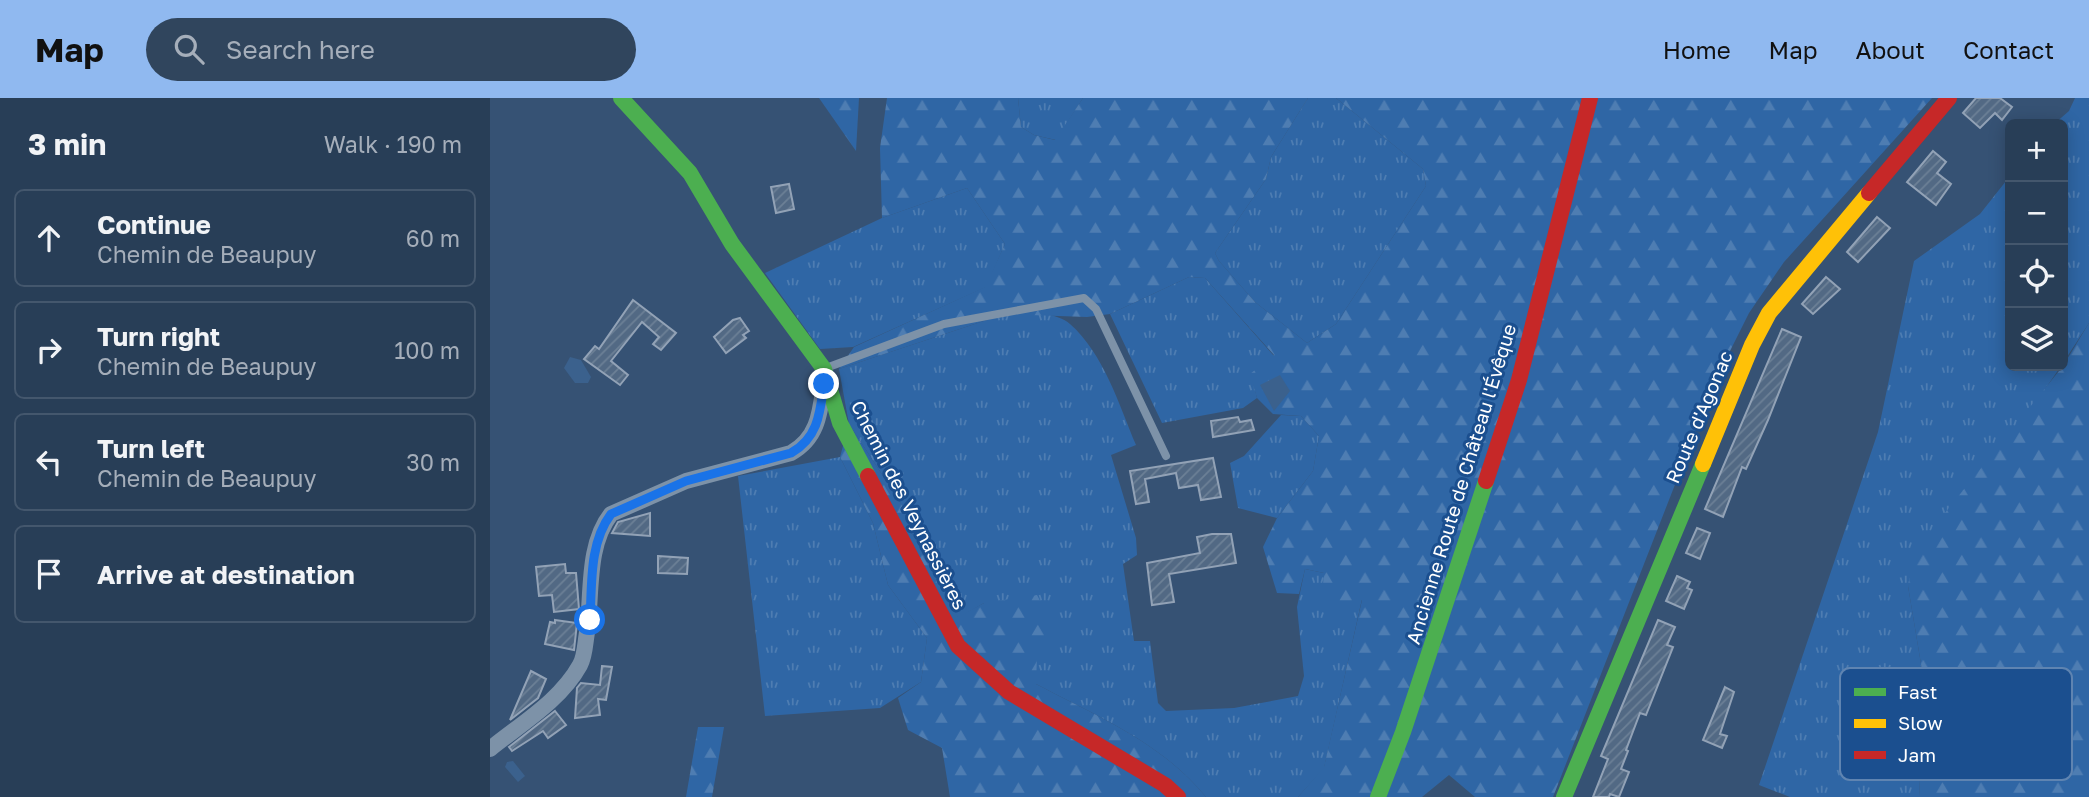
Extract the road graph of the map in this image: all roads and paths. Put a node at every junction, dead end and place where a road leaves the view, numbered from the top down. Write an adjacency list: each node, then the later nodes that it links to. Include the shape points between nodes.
1 (1590, 98): 8 (street, Ancienne Route de Château l'Évêque, via 1519,380 1404,732)
2 (1949, 98): 9 (street, Route d'Agonac, via 1769,313)
3 (628, 102): 4 (street, Chemin des Veynassières, via 690,173 732,244)
4 (826, 376): 5 (lane, via 944,324 1084,298 1096,309); 6 (street, via 818,421 802,447 686,481 611,514 594,553 582,663 543,708); 7 (street, Chemin des Veynassières, via 839,423 958,646 1009,692)
5 (1166, 456)
6 (490, 749)
7 (1178, 797)
8 (1378, 797)
9 (1564, 797)

